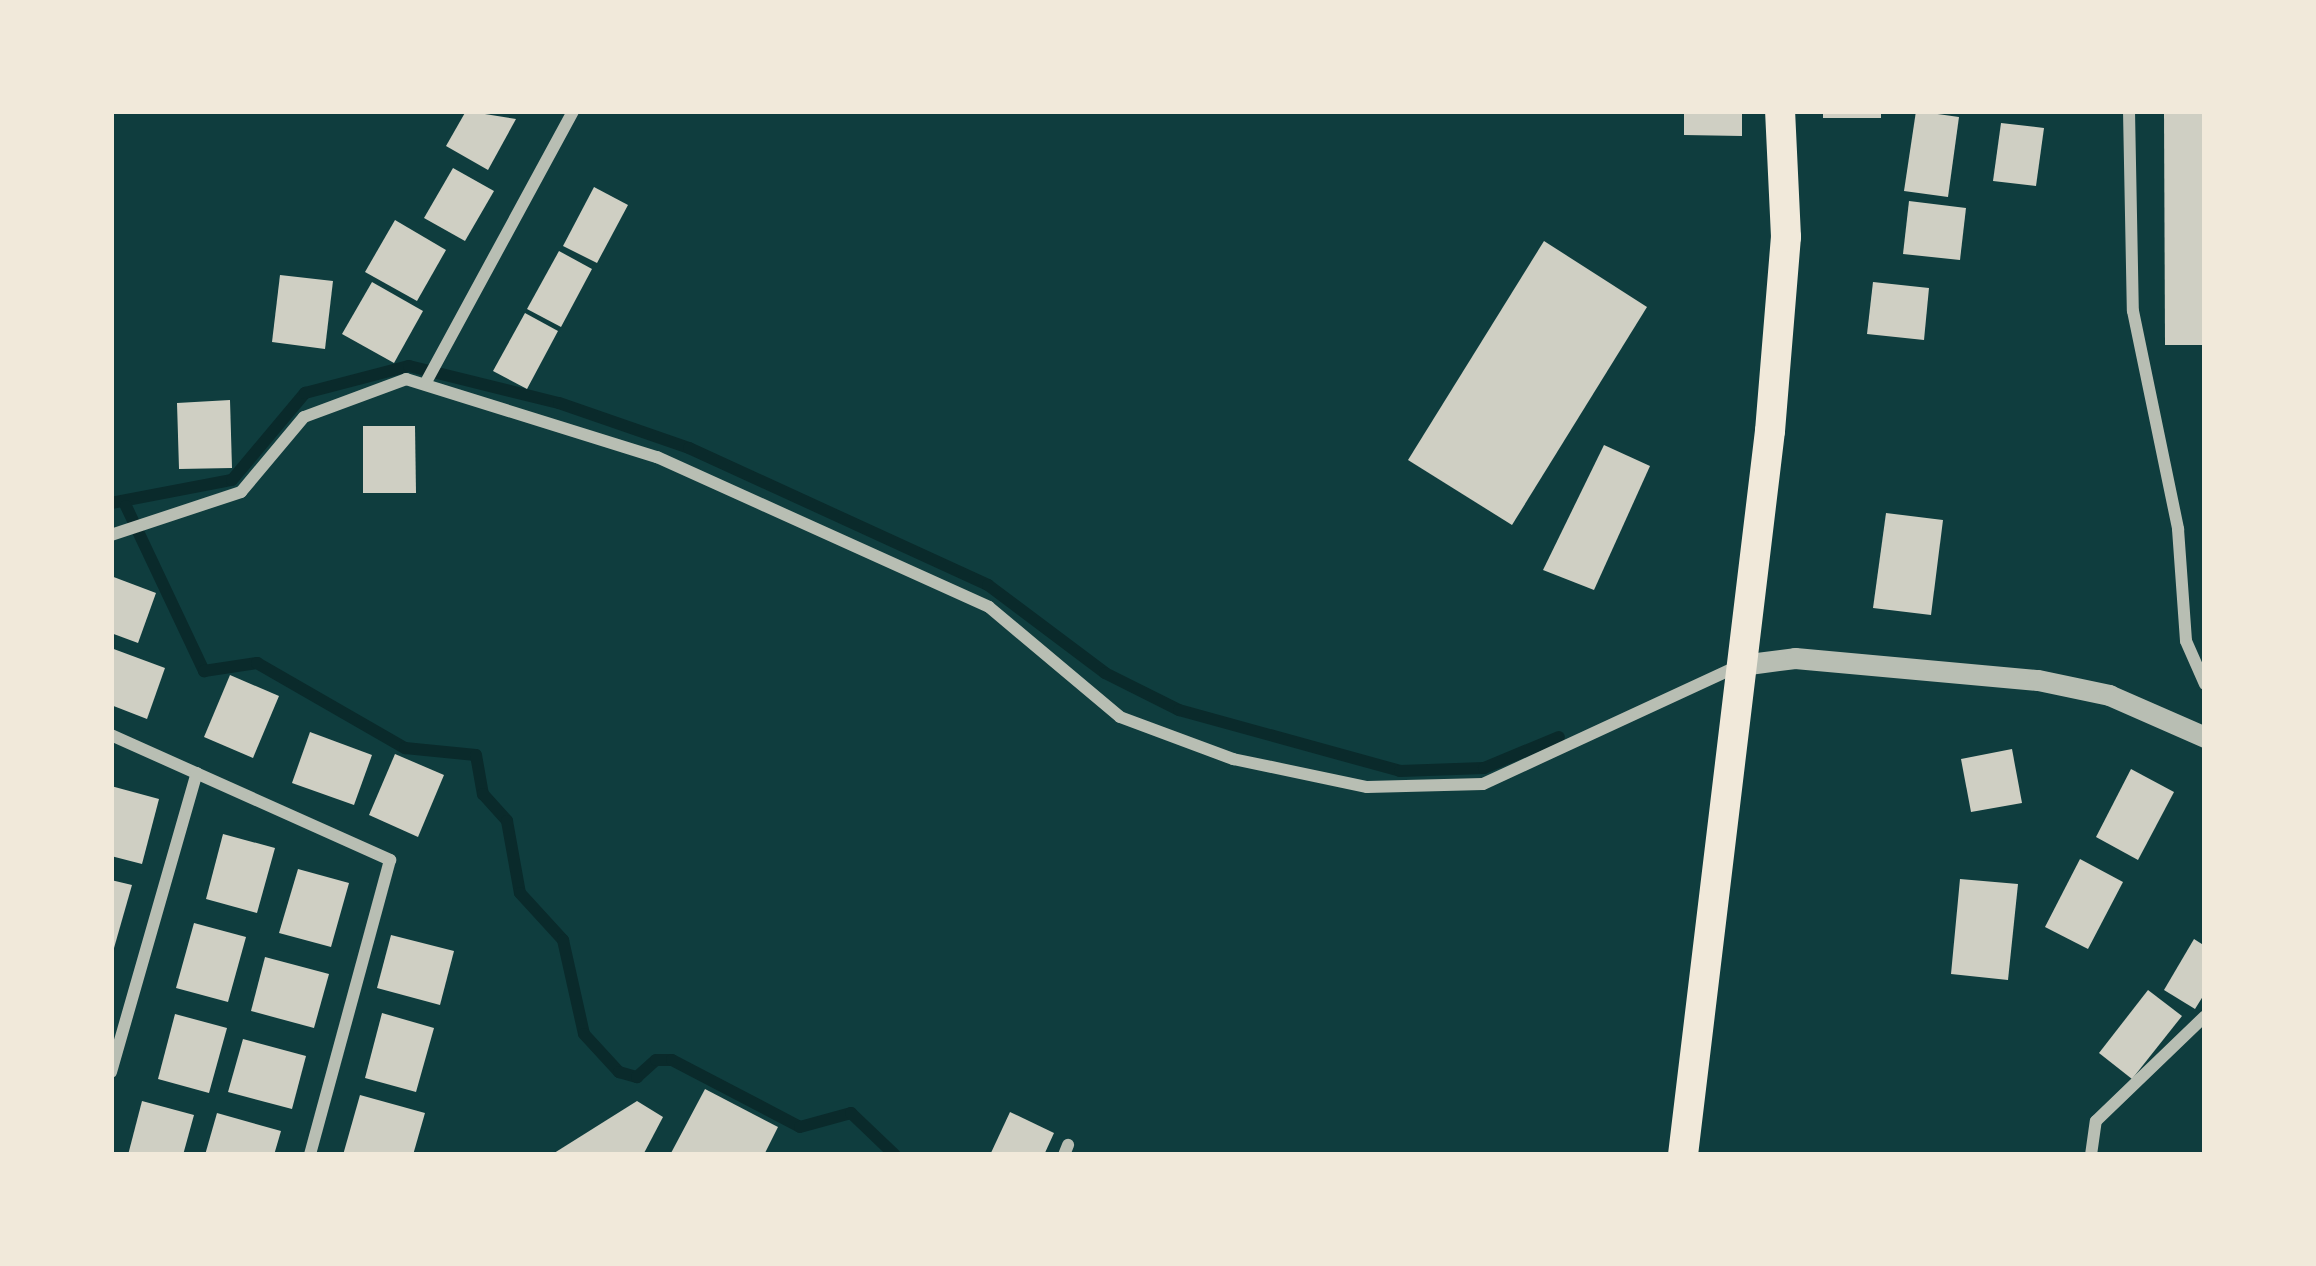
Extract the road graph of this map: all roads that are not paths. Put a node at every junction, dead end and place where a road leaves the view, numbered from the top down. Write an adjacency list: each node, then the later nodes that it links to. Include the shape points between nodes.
1 (572, 111): 4 (street)
2 (1780, 111): 6 (main road, via 1786,237)
3 (2129, 111): 7 (street, via 2133,311 2178,529 2186,641)
4 (425, 384): 5 (street, via 406,379 304,417 242,492); 6 (street, via 657,457 989,607 1120,717 1233,760 1367,787 1483,784)
5 (111, 535)
6 (1741, 664): 9 (street, via 1796,658 2038,680 2109,694); 14 (main road)
7 (2205, 684)
8 (111, 735): 10 (street)
9 (2205, 737)
10 (197, 773): 12 (street); 13 (street, via 390,860)
11 (2205, 1016): 15 (street, via 2096,1121)
12 (111, 1072)
13 (310, 1155)
14 (1683, 1155)
15 (2091, 1155)

